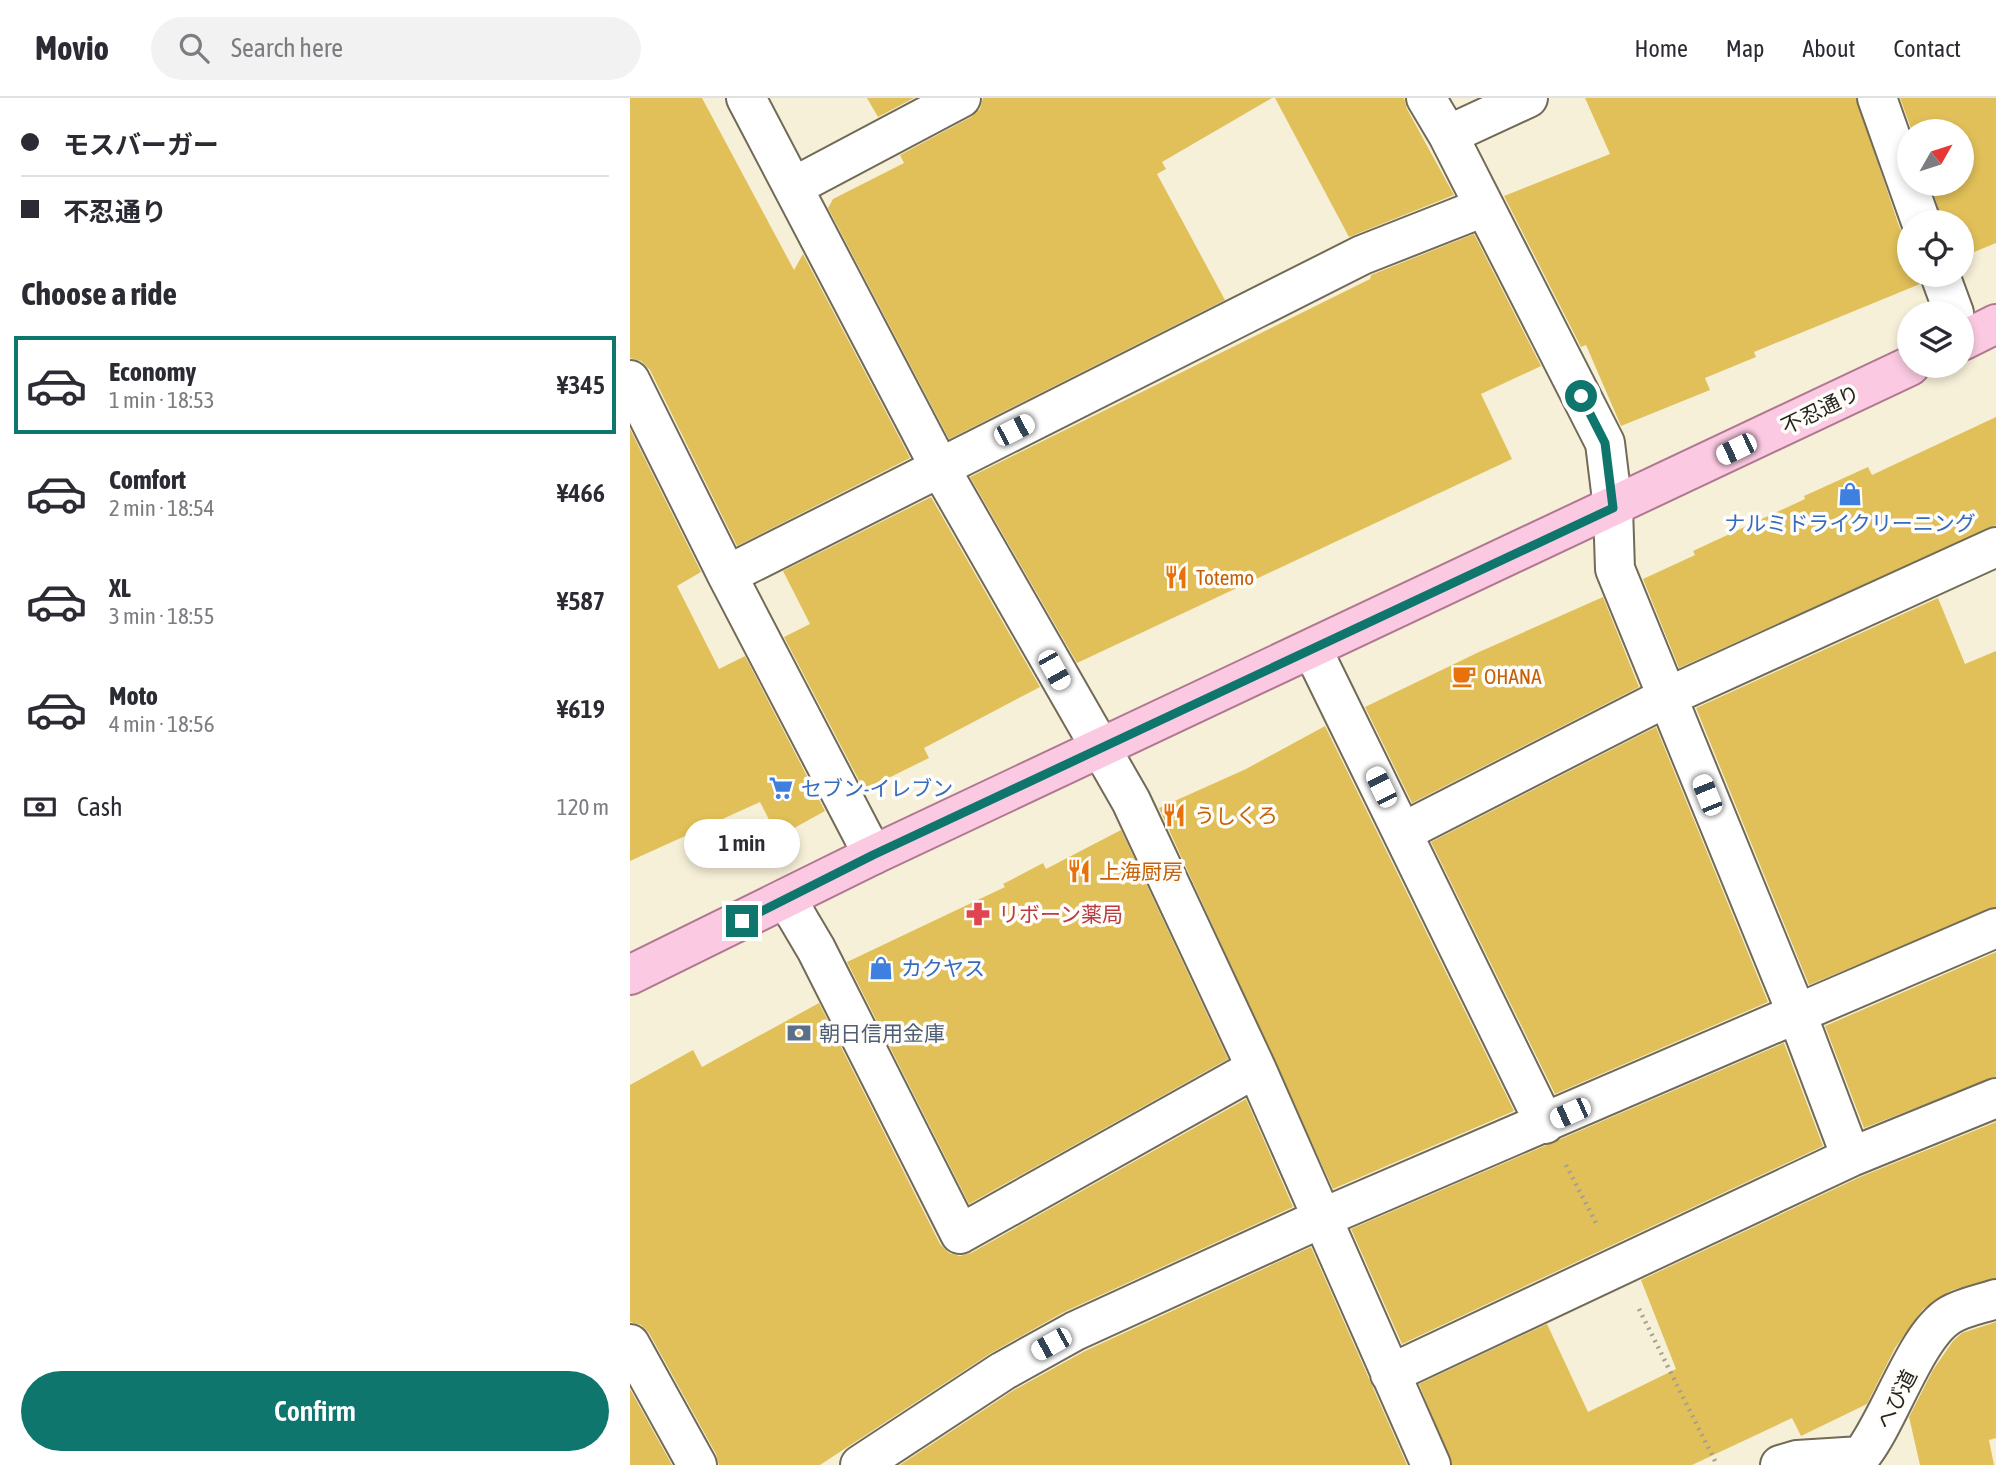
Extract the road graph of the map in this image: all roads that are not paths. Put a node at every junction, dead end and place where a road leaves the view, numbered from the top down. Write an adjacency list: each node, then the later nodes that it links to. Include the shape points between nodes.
1 (746, 98): 7 (street)
2 (961, 98): 7 (street)
3 (1426, 98): 6 (street)
4 (1528, 98): 6 (street)
5 (1877, 98): 9 (street)
6 (1448, 135): 8 (street)
7 (793, 187): 12 (street)
8 (1484, 207): 12 (street, via 1362,255); 13 (street, via 1605,443)
9 (1917, 210)
10 (1897, 372): 13 (main road, 不忍通り)
11 (630, 380): 15 (street)
12 (940, 468): 15 (street); 18 (street)
13 (1613, 508): 16 (main road, 不忍通り); 17 (street, via 1615,569)
14 (1996, 547): 17 (street)
15 (727, 575): 20 (street)
16 (1312, 649): 18 (main road, 不忍通り); 19 (street)
17 (1667, 697): 19 (street); 24 (street)
18 (1099, 750): 20 (main road, 不忍通り); 25 (street, via 1131,801)
19 (1402, 832): 27 (street)
20 (873, 855): 21 (main road, 不忍通り)
21 (787, 900): 23 (main road, 不忍通り); 25 (street, via 816,948 960,1234)
22 (1996, 928): 24 (street)
23 (630, 975)
24 (1797, 1014): 27 (street); 28 (street)
25 (1256, 1068): 29 (street)
26 (1996, 1098): 28 (street)
27 (1545, 1124): 29 (street)
28 (1851, 1157): 32 (street)
29 (1322, 1218): 32 (street); 34 (street, via 1075,1331 1003,1371)
30 (1996, 1299): 36 (street, へび道, via 1949,1315 1927,1337 1878,1436 1861,1456)
31 (630, 1344): 33 (street)
32 (1390, 1374): 35 (street)
33 (697, 1465)
34 (860, 1465)
35 (1431, 1465)
36 (1780, 1465)

